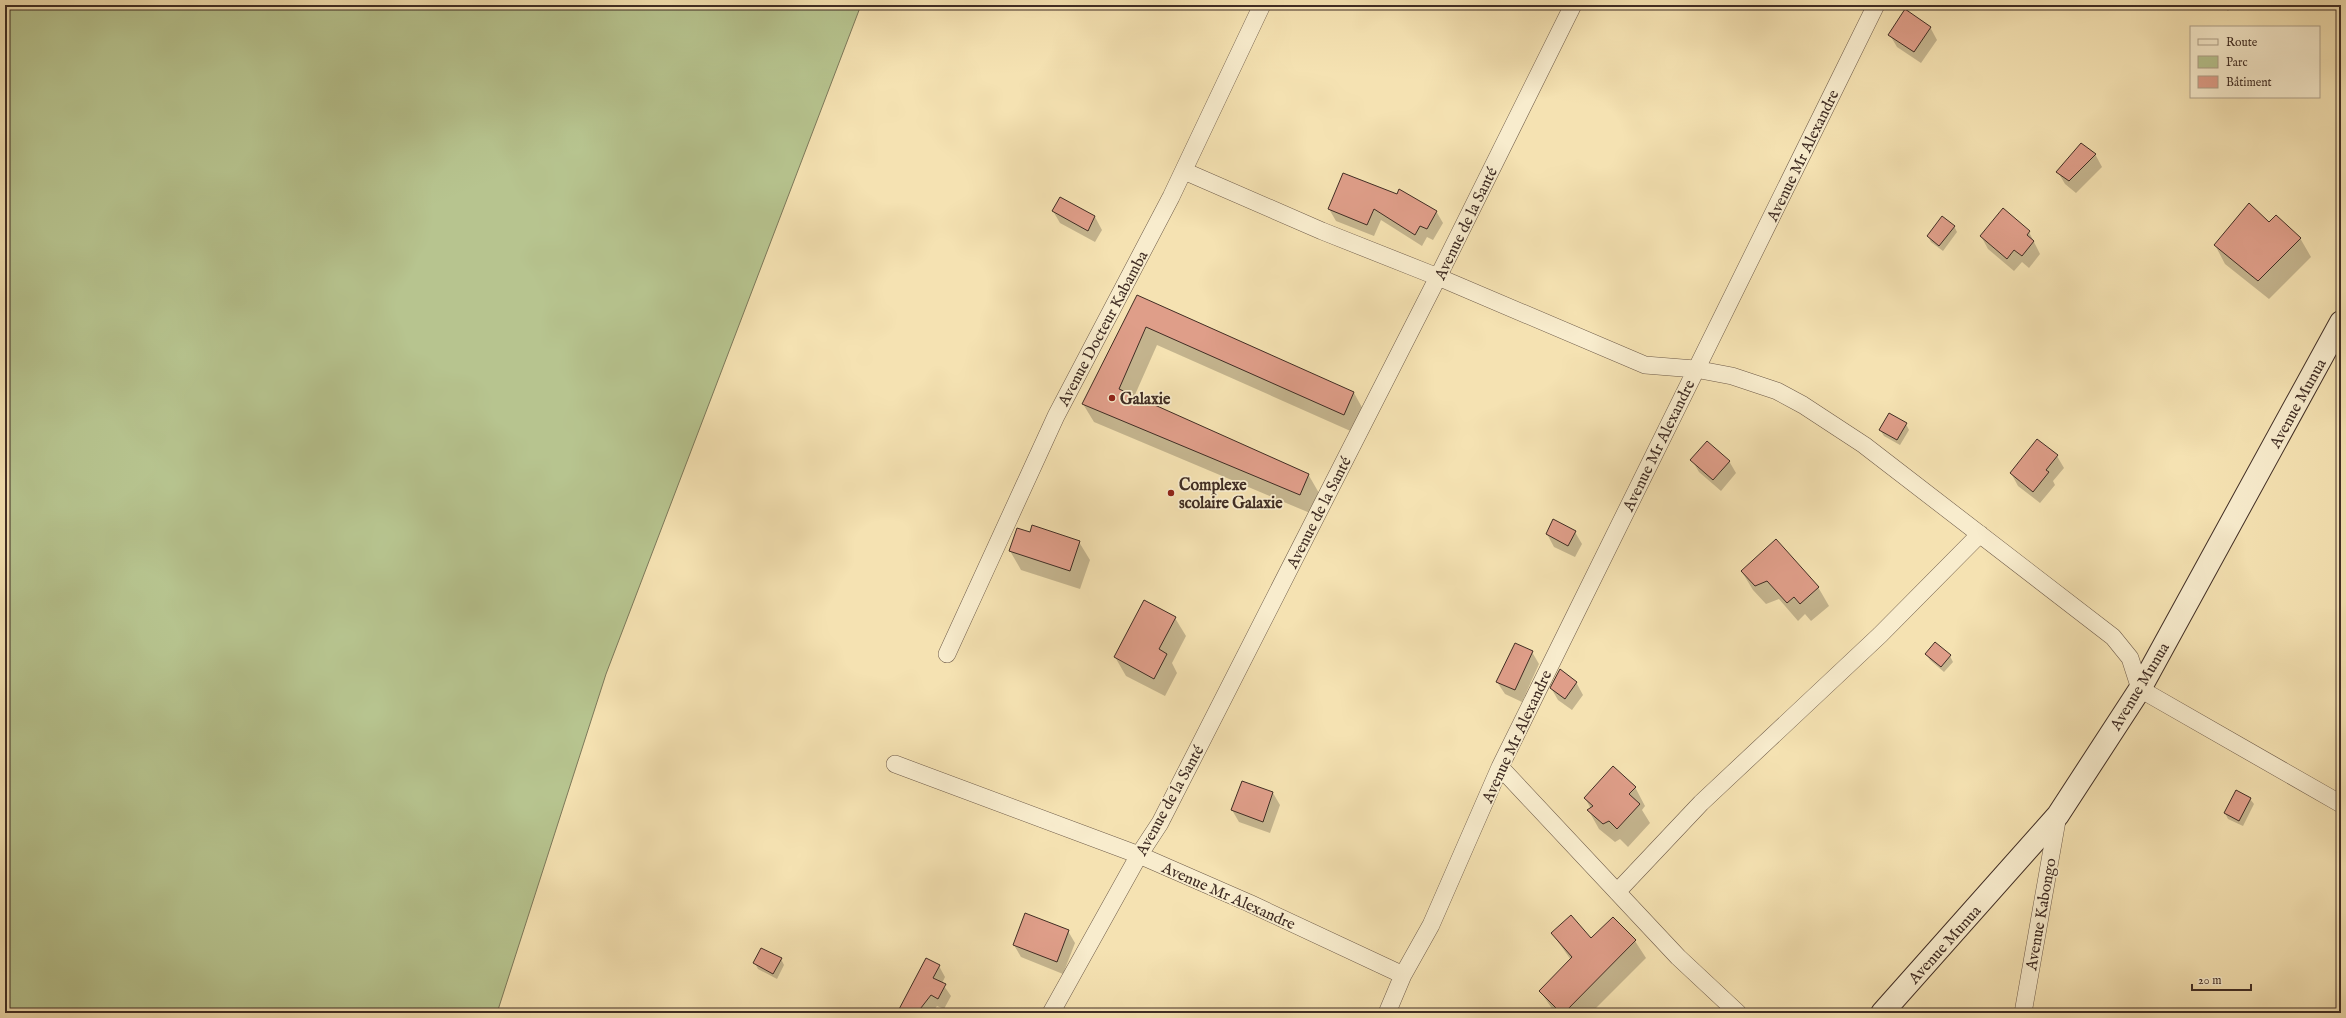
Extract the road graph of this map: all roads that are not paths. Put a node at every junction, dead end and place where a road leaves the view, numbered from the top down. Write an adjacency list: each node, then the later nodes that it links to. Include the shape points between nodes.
1 (1262, 5): 4 (street, Avenue Docteur Kabamba)
2 (1573, 5): 5 (street, Avenue de la Santé)
3 (1876, 5): 7 (street, Avenue Mr Alexandre)
4 (1184, 171): 5 (street, via 1322,231); 9 (street, Avenue Docteur Kabamba, via 1056,416)
5 (1438, 277): 7 (street, via 1646,365); 15 (street, Avenue de la Santé, via 1160,823)
6 (2341, 322): 10 (main road, Avenue Munua)
7 (1695, 369): 8 (street, via 1732,376 1777,391 1803,405 1864,445); 12 (street, Avenue Mr Alexandre)
8 (1980, 534): 10 (street, via 2113,637 2130,658); 16 (street, via 1880,635 1701,803)
9 (947, 654)
10 (2140, 689): 13 (street); 14 (main road, Avenue Munua)
11 (895, 764): 15 (street, Avenue Mr Alexandre)
12 (1500, 767): 16 (street); 17 (street, Avenue Mr Alexandre, via 1431,925)
13 (2341, 804)
14 (2058, 815): 21 (main road, Avenue Munua); 22 (street, Avenue Kabongo)
15 (1139, 855): 17 (street, Avenue Mr Alexandre, via 1249,903); 18 (street, Avenue de la Santé)
16 (1617, 892): 20 (street, via 1678,957)
17 (1402, 976): 19 (street)
18 (1051, 1013)
19 (1387, 1013)
20 (1738, 1013)
21 (1882, 1013)
22 (2023, 1013)

